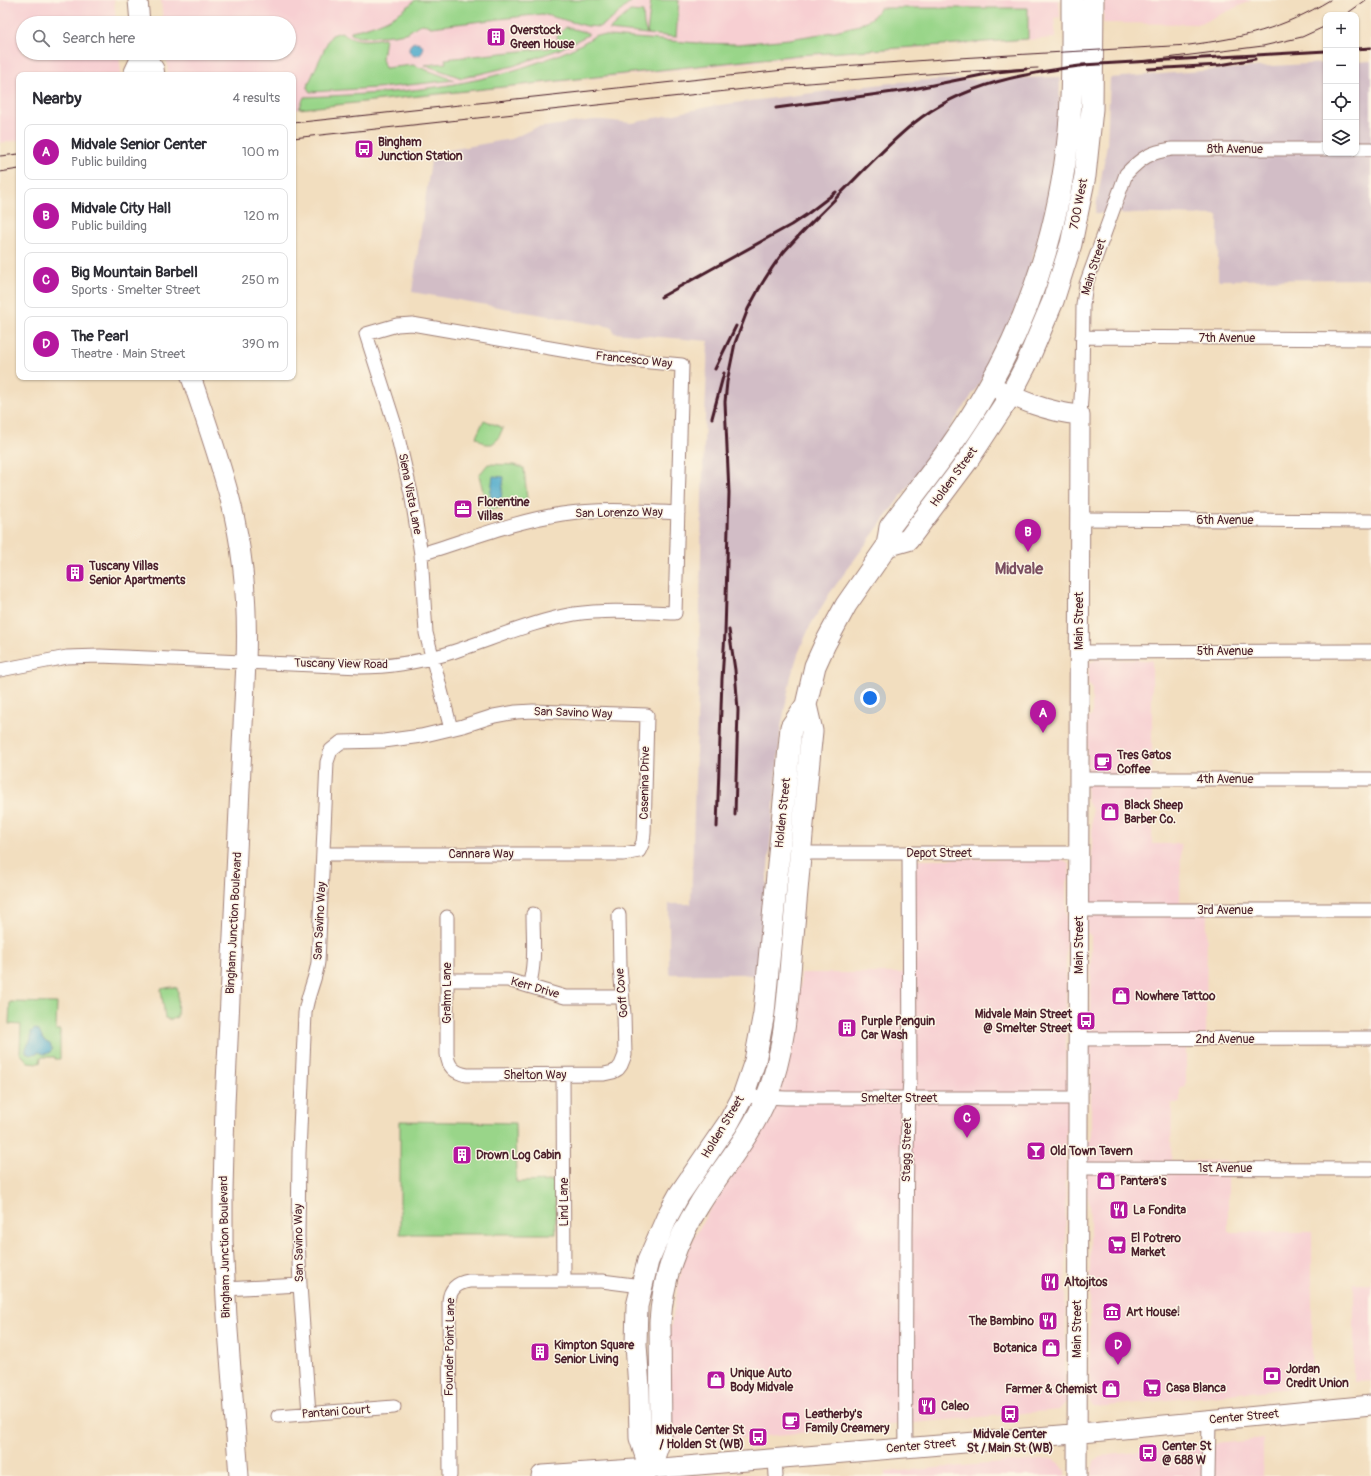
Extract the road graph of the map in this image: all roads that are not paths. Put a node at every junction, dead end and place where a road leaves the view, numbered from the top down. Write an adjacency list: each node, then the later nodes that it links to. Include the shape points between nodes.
1 (138, 0): 4 (main road)
2 (1072, 0): 17 (main road, 700 West, via 1070,114 1065,166 1058,201 1043,260 1025,312)
3 (1093, 0): 18 (main road, 700 West, via 1091,124 1082,198 1053,301)
4 (139, 16)
5 (140, 60): 7 (main road)
6 (148, 60): 8 (main road)
7 (134, 72)
8 (154, 72)
9 (1323, 149): 12 (street, 8th Avenue, via 1172,149)
10 (1359, 149): 11 (street)
11 (1371, 149)
12 (1145, 156): 14 (street, Main Street, via 1126,174 1086,284)
13 (366, 334): 20 (street, Francesco Way, via 397,325 412,324 608,358 682,365); 24 (street, Siena Vista Lane, via 395,425 411,493)
14 (1082, 337): 15 (street, 7th Avenue); 19 (street, Main Street)
15 (1371, 339)
16 (192, 380): 29 (main road, Bingham Junction Boulevard, via 218,457 236,526 245,590)
17 (990, 385): 18 (main road); 23 (main road, Holden Street, via 964,427 890,527)
18 (1010, 396): 19 (main road, via 1046,409); 23 (main road, Holden Street, via 968,460 908,540)
19 (1080, 415): 21 (main road, Main Street)
20 (678, 513): 24 (street, San Lorenzo Way, via 619,510 562,514 510,526); 25 (street, Francesco Way)
21 (1079, 519): 22 (street, 6th Avenue); 27 (main road, Main Street)
22 (1371, 521)
23 (887, 546): 31 (main road, Holden Street, via 832,630 815,666)
24 (421, 554): 28 (street, Siena Vista Lane, via 425,623)
25 (675, 614): 28 (street, Tuscany View Road, via 575,614 535,624)
26 (1371, 651): 27 (street, 5th Avenue)
27 (1079, 652): 34 (main road, Main Street)
28 (432, 658): 29 (street, Tuscany View Road, via 375,667); 33 (street, Siena Vista Lane)
29 (246, 662): 30 (street, Tuscany View Road, via 82,656); 63 (main road, Bingham Junction Boulevard, via 224,1147)
30 (0, 670)
31 (806, 705): 37 (main road, Holden Street, via 812,730); 54 (main road, Holden Street, via 791,727 764,1013 755,1061)
32 (647, 715): 33 (street, San Savino Way, via 516,712); 36 (street, Casenina Drive, via 644,833)
33 (451, 729): 40 (street, San Savino Way, via 402,739 346,741 334,747 327,762)
34 (1079, 779): 35 (street, 4th Avenue); 39 (main road, Main Street)
35 (1371, 779)
36 (639, 851): 40 (street, Cannara Way, via 623,854)
37 (800, 853): 38 (street, Depot Street); 55 (main road, Holden Street, via 785,1022)
38 (909, 853): 39 (street, Depot Street); 56 (street, Stagg Street)
39 (1079, 853): 41 (main road, Main Street)
40 (323, 854): 61 (street, San Savino Way, via 317,967 305,1012 299,1153)
41 (1079, 910): 42 (street, 3rd Avenue); 50 (main road, Main Street)
42 (1371, 910)
43 (533, 914): 47 (street, via 533,969)
44 (619, 915): 48 (street, Goff Cove)
45 (447, 917): 46 (street, Grahm Lane)
46 (447, 980): 47 (street, Kerr Drive, via 501,980); 51 (street, Grahm Lane, via 447,1054)
47 (529, 986): 48 (street, Kerr Drive, via 564,997)
48 (622, 997): 52 (street, Goff Cove, via 625,1055)
49 (1371, 1038): 50 (street, 2nd Avenue)
50 (1079, 1039): 57 (main road, Main Street)
51 (452, 1068): 53 (street, Shelton Way, via 467,1075)
52 (618, 1069): 53 (street, Shelton Way, via 604,1074)
53 (564, 1075): 60 (street, Lind Lane)
54 (743, 1096): 55 (street, Smelter Street); 62 (main road, Holden Street, via 729,1122 668,1215 648,1261)
55 (766, 1096): 56 (street, Smelter Street); 72 (main road, Holden Street, via 743,1141 686,1227 669,1268 660,1322 661,1437)
56 (909, 1097): 57 (street, Smelter Street); 70 (street, Stagg Street)
57 (1079, 1098): 58 (main road, Main Street)
58 (1078, 1168): 59 (street, 1st Avenue); 69 (main road, Main Street)
59 (1371, 1169)
60 (564, 1281): 62 (street, Founder Point Lane, via 602,1281); 74 (street, Founder Point Lane, via 469,1281 457,1285 452,1291 449,1301)
61 (300, 1285): 63 (street); 66 (street, San Savino Way)
62 (641, 1286): 72 (main road, Holden Street, via 636,1322 640,1438)
63 (225, 1289): 73 (main road, Bingham Junction Boulevard)
64 (1371, 1405): 68 (main road, Center Street)
65 (394, 1408): 66 (street, Pantani Court)
66 (309, 1414): 67 (street, Pantani Court)
67 (278, 1416)
68 (1209, 1420): 69 (main road, Center Street); 77 (street)
69 (1077, 1433): 70 (main road, Center Street); 76 (main road, Main Street)
70 (906, 1448): 71 (main road, Center Street)
71 (775, 1468): 72 (main road, Center Street)
72 (650, 1472): 75 (main road, Center Street)
73 (239, 1476)
74 (450, 1476)
75 (542, 1476)
76 (1077, 1476)
77 (1208, 1476)

